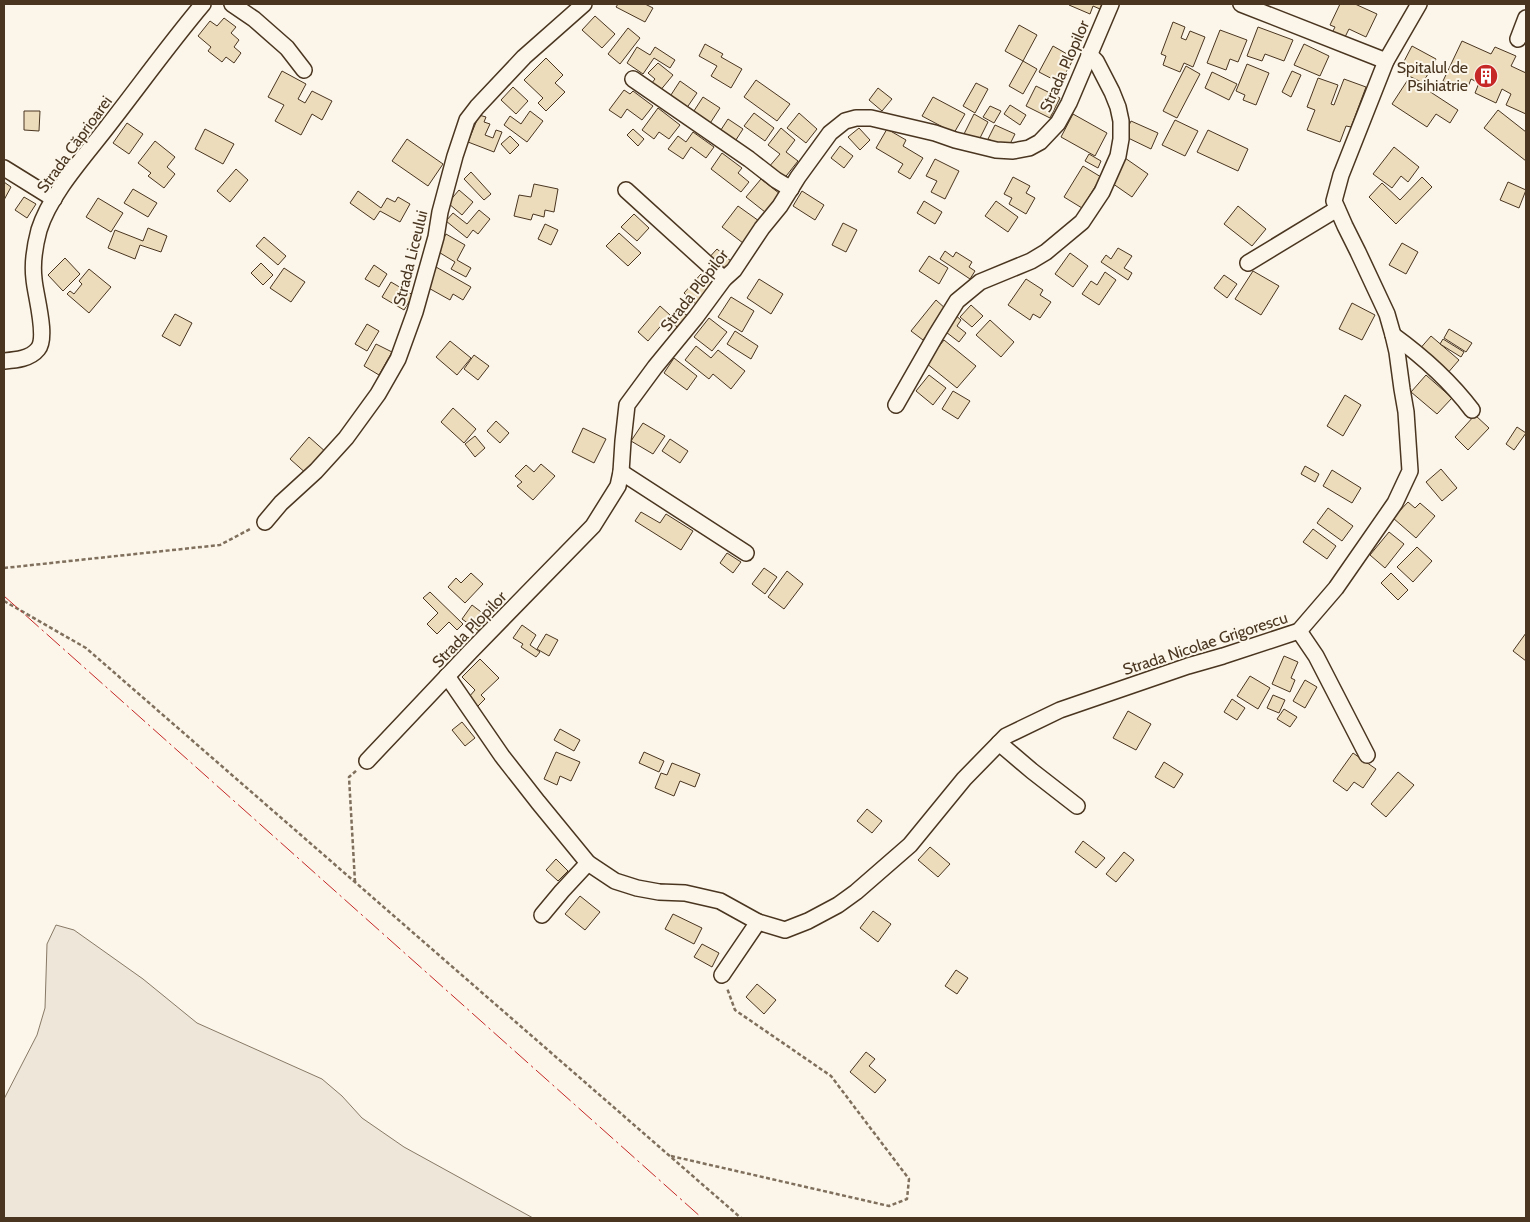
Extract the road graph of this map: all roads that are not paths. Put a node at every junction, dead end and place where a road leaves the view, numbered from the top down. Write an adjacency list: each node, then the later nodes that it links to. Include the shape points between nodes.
1 (203, 4): 16 (street, Strada Căprioarei)
2 (232, 4): 11 (street, via 287,48)
3 (584, 4): 25 (street, Strada Liceului, via 524,57 468,120 455,156 415,312 398,359 378,394 346,438)
4 (1111, 4): 9 (street, Strada Plopilor)
5 (1241, 4): 10 (street)
6 (1418, 4): 10 (street, Strada Nicolae Grigorescu)
7 (1526, 18): 8 (street)
8 (1518, 39)
9 (1089, 54): 14 (street, Strada Plopilor, via 1058,123 1040,142 1029,148 996,150 889,122 856,118 845,121 830,133); 22 (street, via 1112,92 1121,121 1118,156 1102,192 1082,222 1046,252 980,282 957,302)
10 (1386, 61): 17 (street, Strada Nicolae Grigorescu, via 1341,175 1334,201)
11 (304, 70)
12 (633, 79): 14 (street)
13 (4, 168): 16 (street)
14 (791, 189): 19 (street, Strada Plopilor, via 734,270)
15 (626, 190): 19 (street)
16 (54, 199): 21 (street, Strada Căprioarei, via 36,243 34,277 42,337 40,347 24,359)
17 (1337, 210): 18 (street); 20 (street, Strada Nicolae Grigorescu, via 1387,314)
18 (1248, 263)
19 (724, 279): 24 (street, Strada Plopilor, via 627,405)
20 (1393, 334): 23 (street, via 1442,376); 27 (street, Strada Nicolae Grigorescu, via 1406,412 1410,471 1382,523 1336,588)
21 (4, 361)
22 (896, 405)
23 (1472, 410)
24 (621, 472): 26 (street); 28 (street, Strada Plopilor, via 618,486 593,526)
25 (265, 522)
26 (746, 552)
27 (1299, 632): 29 (street, Strada Nicolae Grigorescu, via 1060,710); 30 (street, via 1316,656)
28 (447, 676): 31 (street, Strada Plopilor); 33 (street, Strada Nicolae Grigorescu, via 502,756)
29 (999, 742): 32 (street); 35 (street, Strada Nicolae Grigorescu, via 910,845 856,892 838,905 785,930)
30 (1367, 755)
31 (367, 761)
32 (1077, 806)
33 (588, 864): 34 (street); 35 (street, Strada Nicolae Grigorescu, via 615,881 637,888 720,901)
34 (542, 915)
35 (758, 922): 36 (street)
36 (722, 975)

